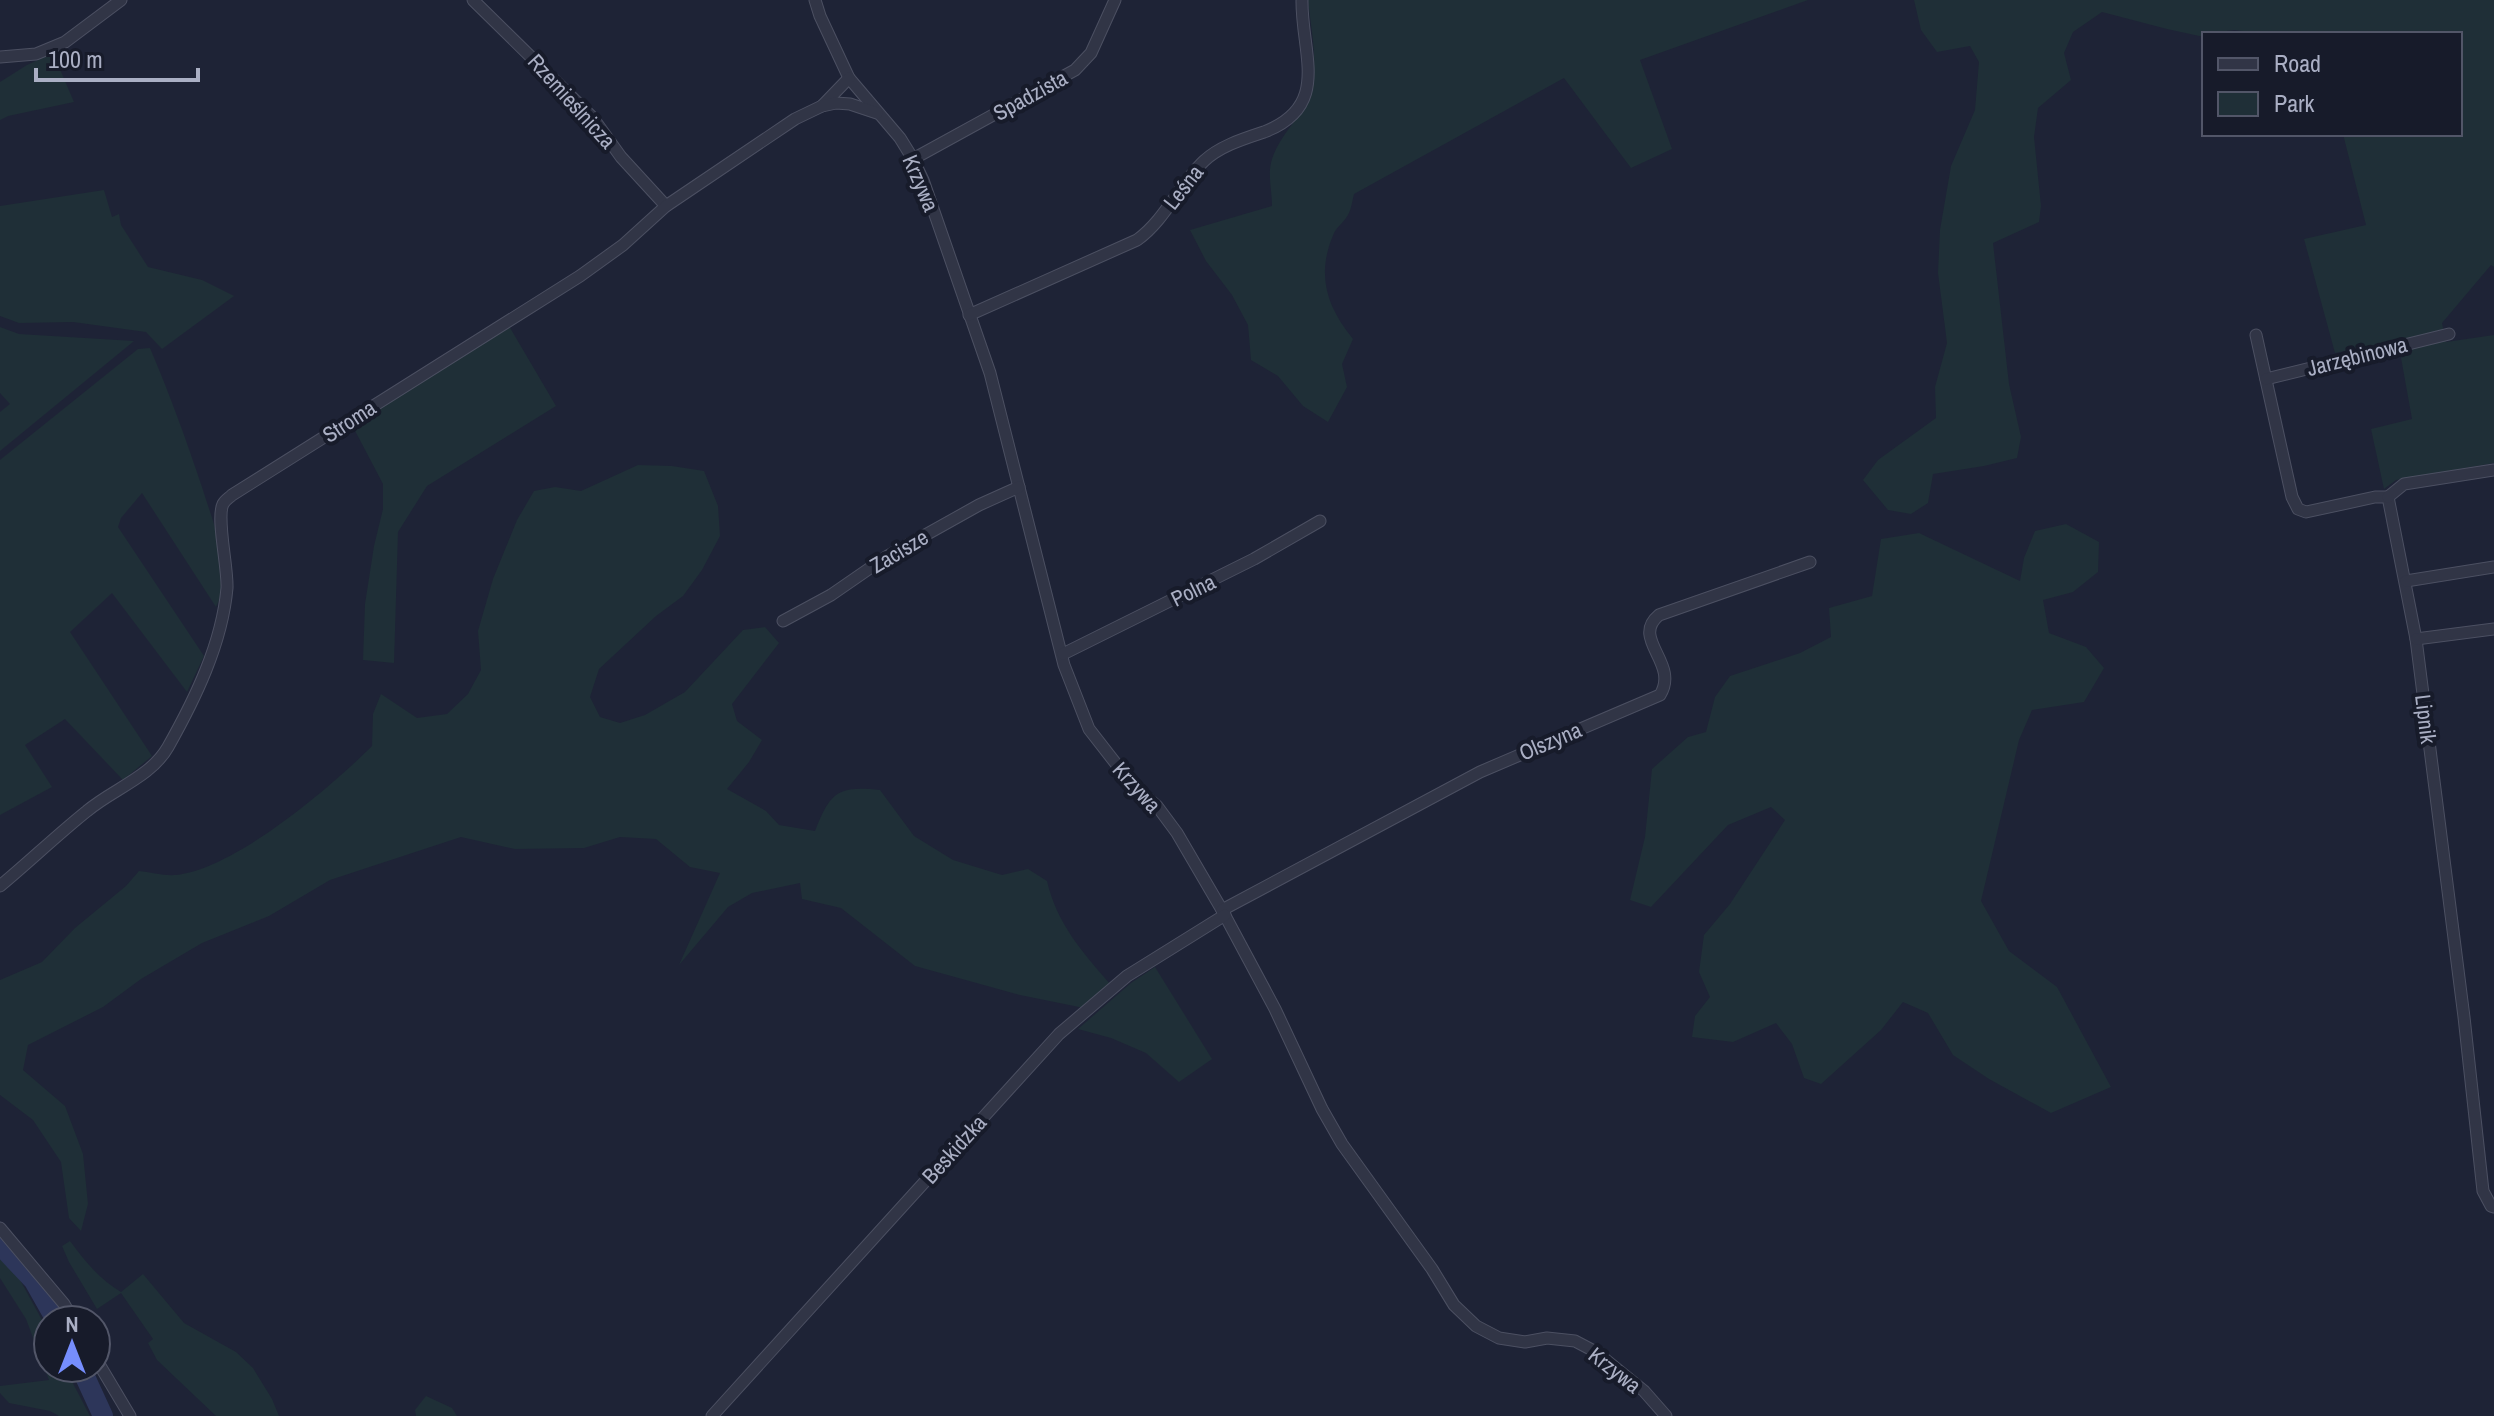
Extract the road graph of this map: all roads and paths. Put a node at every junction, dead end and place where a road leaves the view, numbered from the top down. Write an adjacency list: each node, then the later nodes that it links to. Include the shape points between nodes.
1 (121, 0): 6 (street, via 65,42 36,54)
2 (473, 0): 11 (street, Rzemieślnicza, via 593,118)
3 (815, 0): 7 (street, Krzywa)
4 (1115, 0): 10 (street, Spadzista, via 1091,53 1075,70)
5 (1302, 0): 12 (street, Leśna, via 1309,68 1306,91 1290,119 1206,159 1150,231 1137,240)
6 (0, 57)
7 (849, 78): 8 (street); 9 (street, Krzywa)
8 (822, 106): 9 (street, via 850,104); 11 (street, Stroma)
9 (877, 113): 10 (street, Krzywa)
10 (913, 159): 12 (street, Krzywa)
11 (666, 206): 27 (street, Stroma, via 580,276 223,504 227,589 215,644 166,751)
12 (969, 315): 17 (street, Krzywa)
13 (2449, 334): 15 (street, Jarzębinowa)
14 (2256, 335): 15 (street)
15 (2266, 379): 18 (street, via 2298,509 2306,512)
16 (2494, 470): 18 (street, via 2404,484)
17 (1019, 487): 23 (street, Zacisze, via 886,557); 26 (street, Krzywa)
18 (2388, 497): 22 (street, Lipnik)
19 (1320, 521): 26 (street, Polna)
20 (1810, 562): 28 (street, Olszyna, via 1652,621 1650,639 1667,675 1660,695 1480,772)
21 (2494, 567): 22 (street)
22 (2406, 581): 25 (street, Lipnik)
23 (783, 621)
24 (2494, 629): 25 (street)
25 (2416, 639): 29 (street, Lipnik, via 2483,1191)
26 (1063, 654): 28 (street, Krzywa, via 1089,729 1177,833)
27 (0, 886)
28 (1224, 913): 34 (street, Beskidzka, via 1127,976 1059,1034); 35 (street, Krzywa, via 1342,1144 1454,1305 1499,1338 1575,1341 1644,1391)
29 (2494, 1207)
30 (0, 1228): 31 (street)
31 (63, 1304)
32 (111, 1384): 33 (street)
33 (130, 1416)
34 (712, 1416)
35 (1666, 1416)

